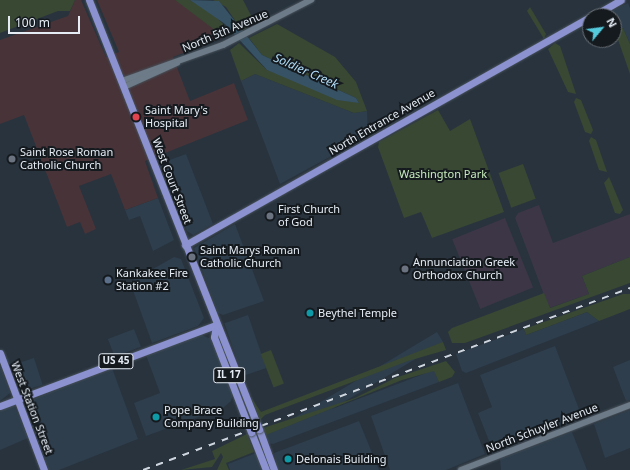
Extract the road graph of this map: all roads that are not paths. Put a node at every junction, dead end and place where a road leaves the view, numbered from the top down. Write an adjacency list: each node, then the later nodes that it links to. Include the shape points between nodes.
1 (90, 0): 6 (main road, West Court Street)
2 (311, 0): 6 (street, North 5th Avenue, via 231,42)
3 (621, 0): 4 (main road)
4 (607, 8)
5 (582, 22): 7 (main road, North Entrance Avenue)
6 (123, 84): 7 (main road, West Court Street)
7 (185, 245): 8 (main road, West Court Street)
8 (216, 325): 10 (main road, US 45); 14 (main road, West Court Street / IL 17, bridge, via 214,337); 15 (main road, West Court Street / IL 17, bridge, via 221,332)
9 (0, 353): 10 (main road, West Station Street)
10 (17, 399): 12 (main road, US 45); 13 (main road, West Station Street)
11 (630, 405): 16 (street, North Schuyler Avenue)
12 (0, 406)
13 (44, 470)
14 (266, 470)
15 (274, 470)
16 (462, 470)

